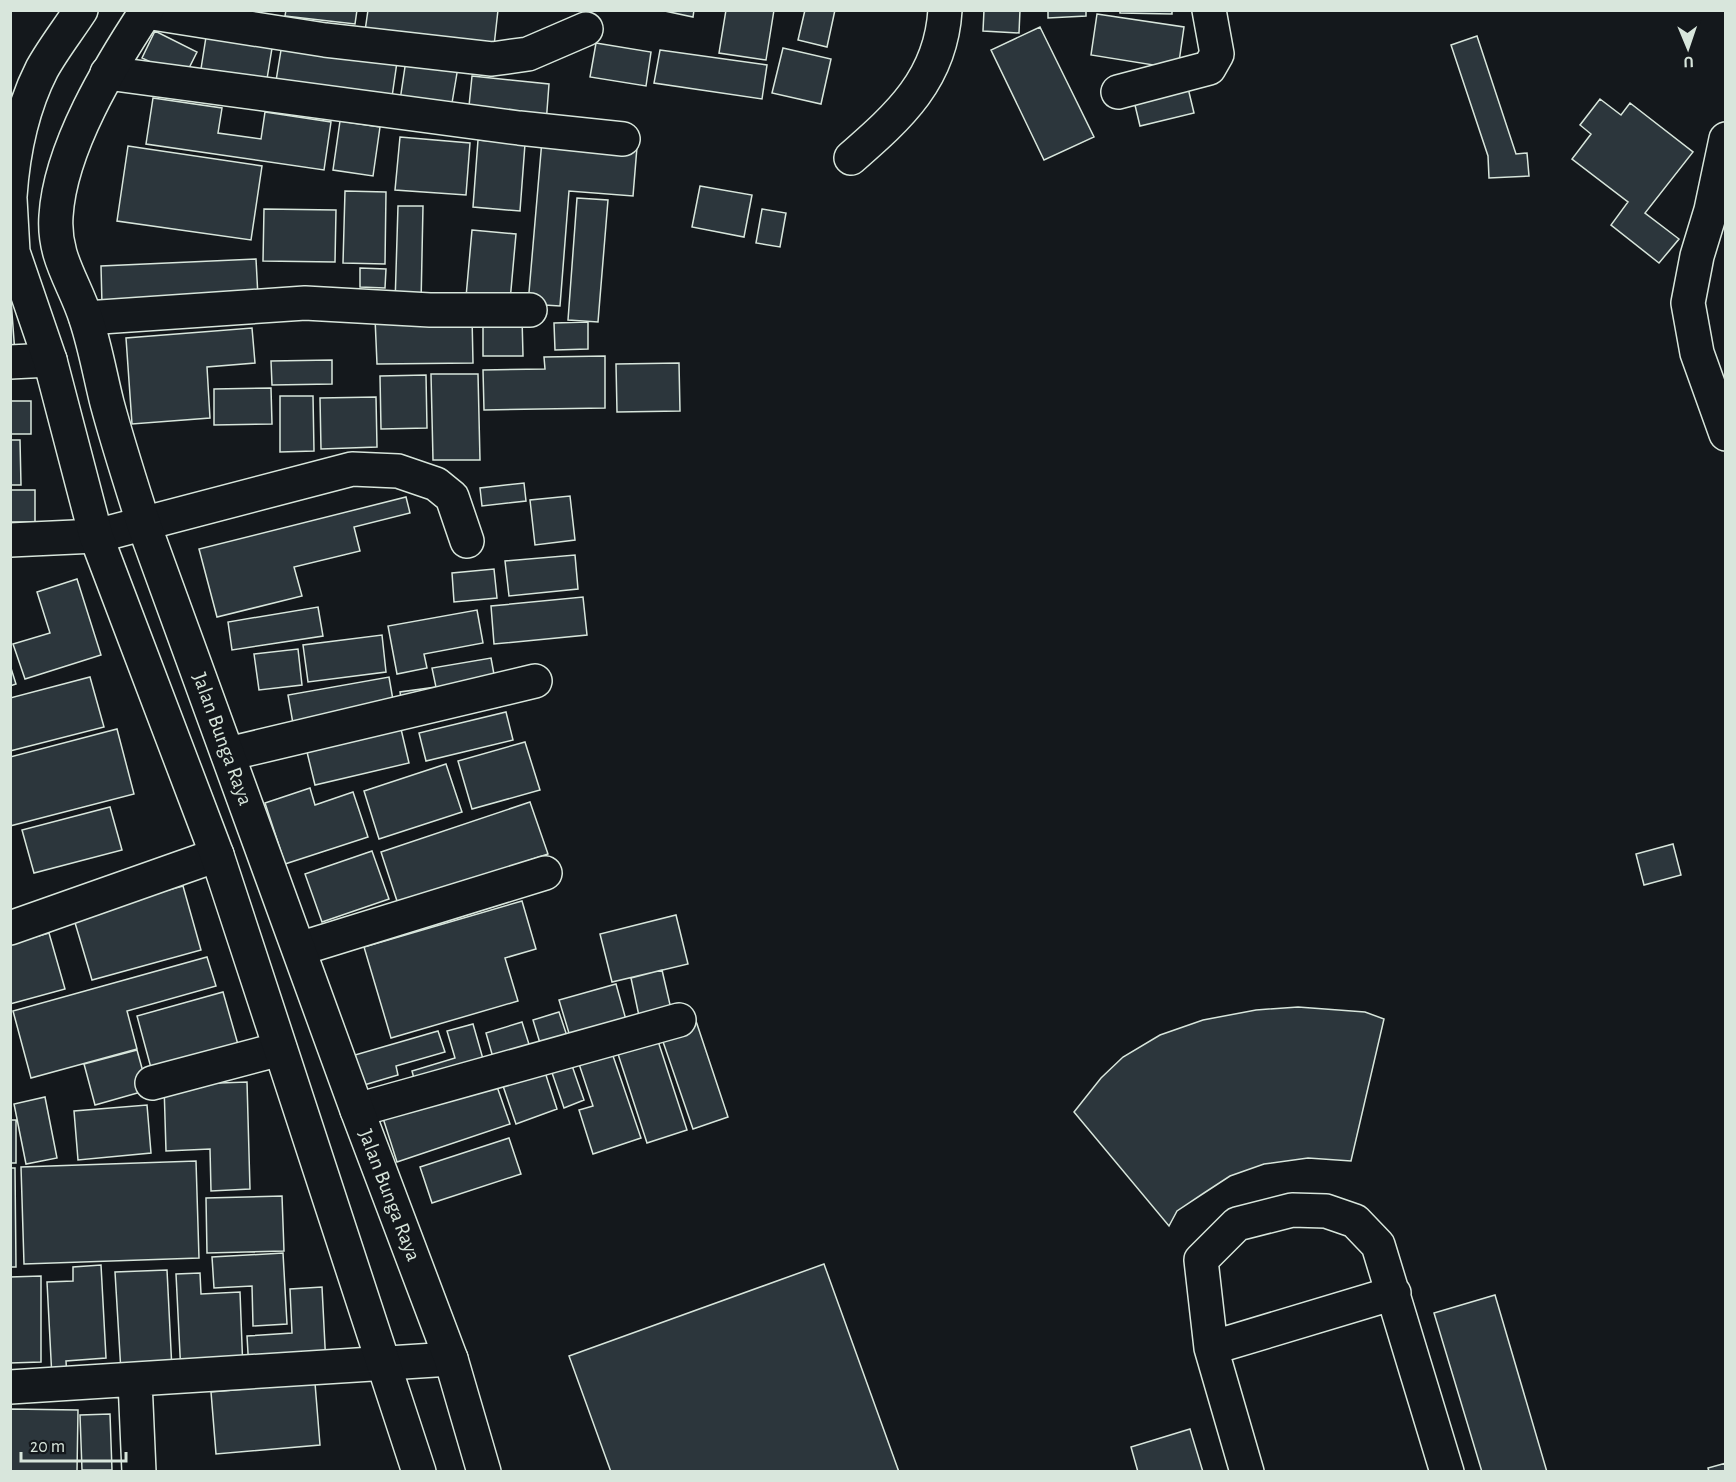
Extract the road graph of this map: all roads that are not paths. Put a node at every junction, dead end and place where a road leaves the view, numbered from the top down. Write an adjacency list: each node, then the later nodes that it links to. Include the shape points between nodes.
1 (81, 10): 11 (street, via 43,69 29,102 12,167)
2 (945, 10): 10 (street, via 942,39 920,90 892,123)
3 (1209, 10): 7 (street, via 1217,54 1209,68)
4 (147, 11): 5 (street, via 325,40 492,59 528,54); 6 (street, Jalan Bunga Raya)
5 (586, 29)
6 (106, 74): 8 (street); 13 (street, Jalan Bunga Raya, via 73,148 56,216 60,254)
7 (1118, 92)
8 (623, 139)
9 (1725, 139): 16 (street, via 1688,303 1697,353)
10 (851, 158)
11 (10, 197): 14 (street, via 13,252)
12 (530, 310): 13 (street, via 430,310 305,303)
13 (86, 318): 17 (street, Jalan Bunga Raya)
14 (50, 360): 15 (street); 18 (street)
15 (10, 362)
16 (1725, 434)
17 (144, 525): 18 (street); 20 (street, via 330,473 376,469 414,475 453,497); 22 (street, Jalan Bunga Raya)
18 (96, 536): 19 (street); 23 (street)
19 (10, 540)
20 (467, 541)
21 (535, 681): 22 (street)
22 (228, 754): 26 (street, Jalan Bunga Raya)
23 (217, 855): 25 (street); 28 (street)
24 (544, 873): 26 (street)
25 (10, 928)
26 (300, 949): 30 (street, Jalan Bunga Raya)
27 (679, 1020): 30 (street)
28 (280, 1049): 29 (street); 34 (street)
29 (152, 1083)
30 (357, 1110): 33 (street, Jalan Bunga Raya)
31 (1394, 1293): 32 (street); 32 (street, via 1378,1245 1355,1221 1326,1211 1292,1210 1237,1224 1201,1260); 41 (street)
32 (1211, 1348): 40 (street)
33 (451, 1359): 34 (street); 39 (street, Jalan Bunga Raya)
34 (385, 1364): 35 (street); 38 (street)
35 (135, 1381): 36 (street); 37 (street)
36 (10, 1387)
37 (139, 1472)
38 (419, 1472)
39 (484, 1472)
40 (1248, 1472)
41 (1447, 1472)

